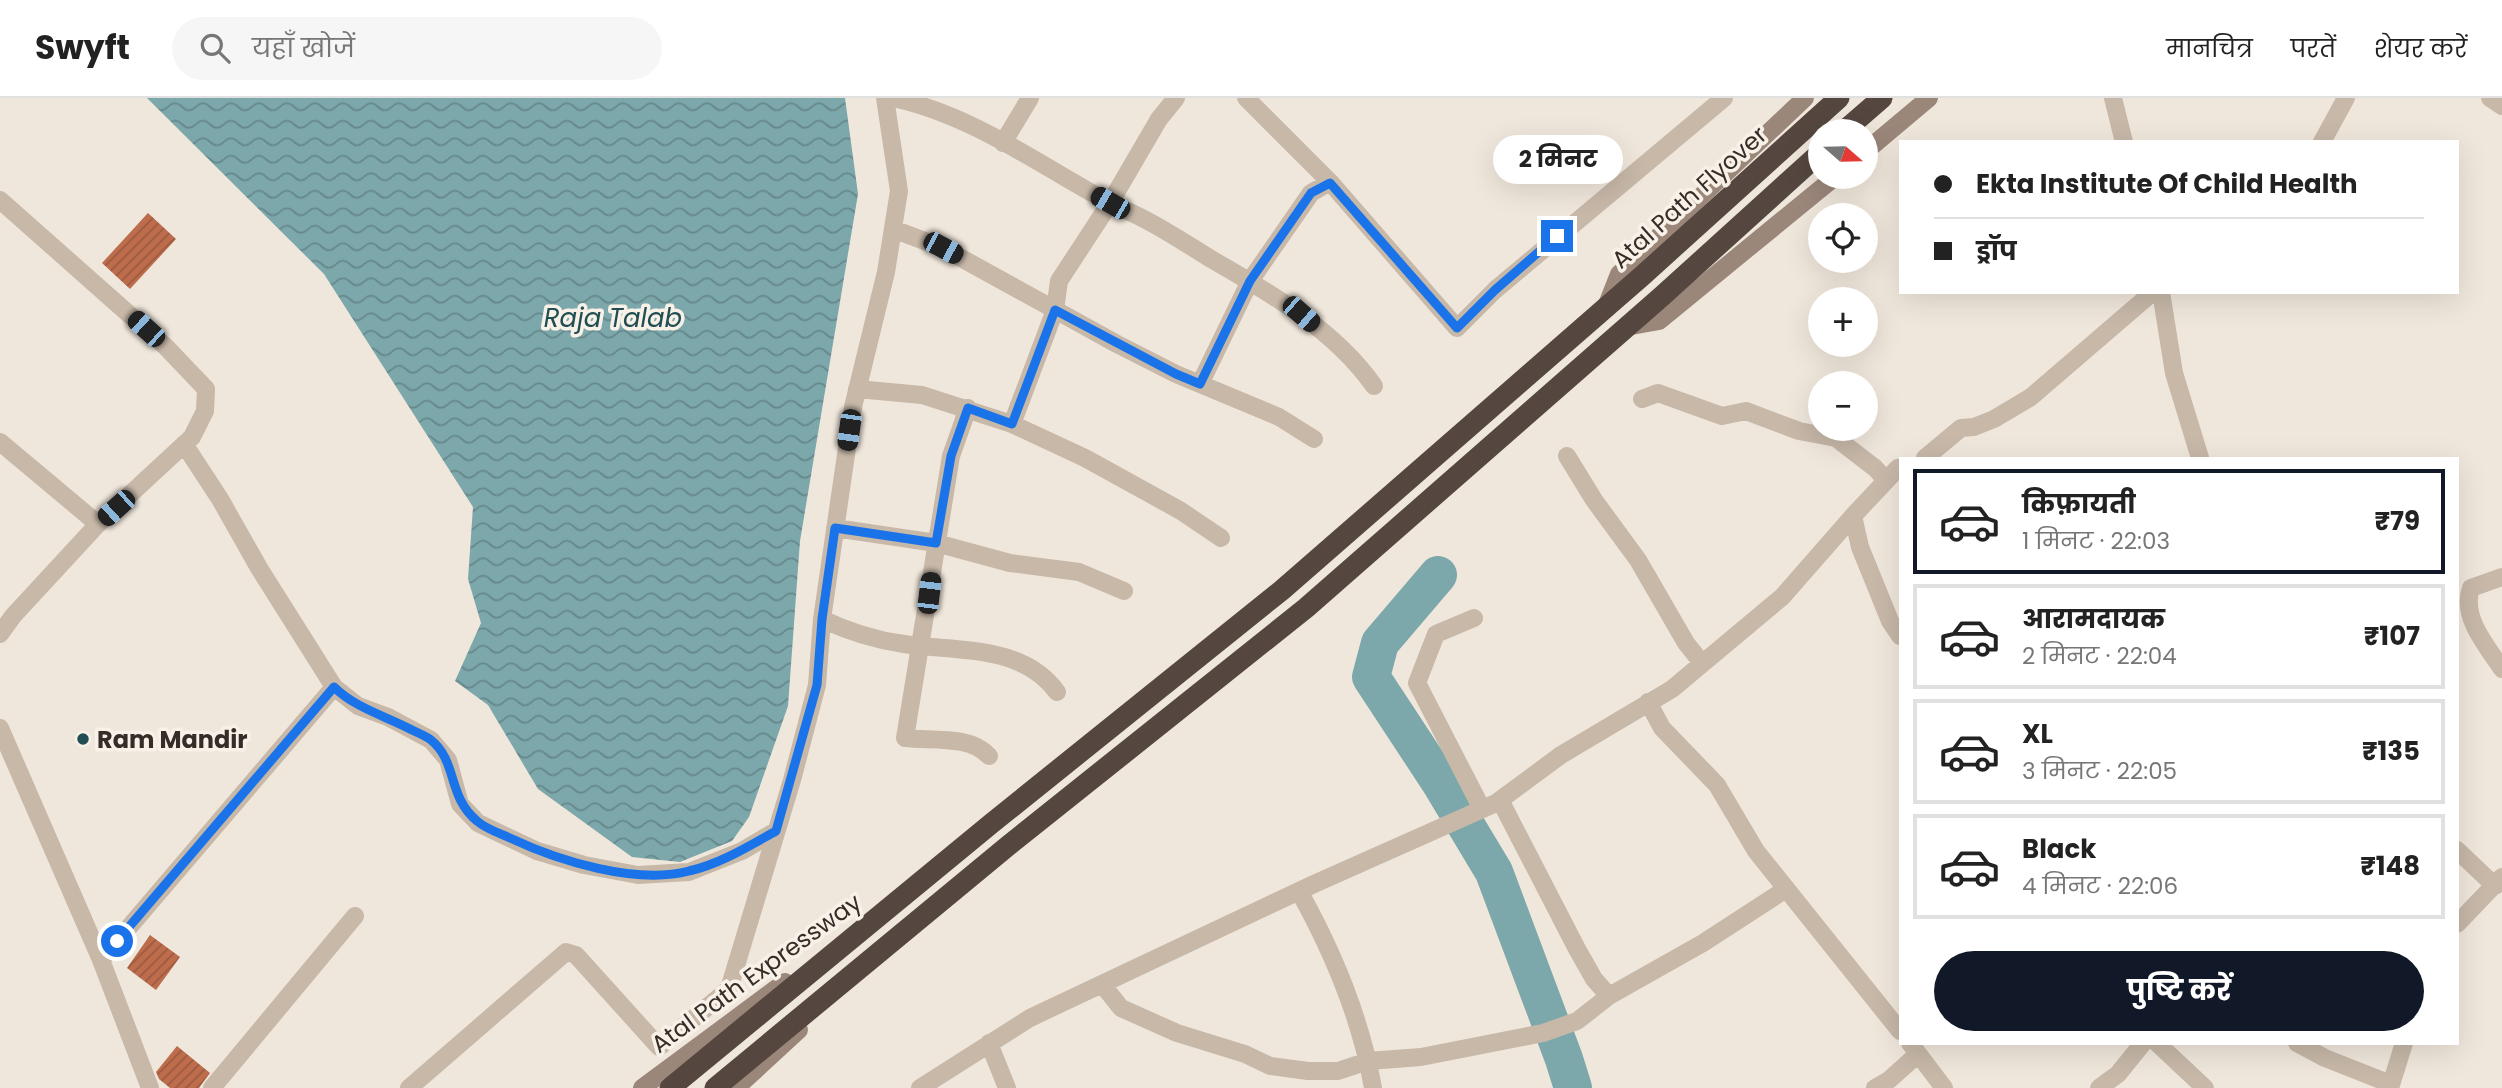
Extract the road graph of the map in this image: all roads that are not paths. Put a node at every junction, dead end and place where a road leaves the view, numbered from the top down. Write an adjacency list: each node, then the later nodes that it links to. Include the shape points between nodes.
1 (885, 98): 26 (street, via 899,191)
2 (892, 98): 20 (street, via 962,120)
3 (1030, 98): 20 (street)
4 (1176, 98): 25 (street)
5 (1246, 98): 22 (street)
6 (1724, 98): 14 (street)
7 (1805, 98): 30 (street, via 1619,274)
8 (1839, 98): 30 (highway, Atal Path Flyover)
9 (1882, 98): 16 (highway)
10 (1928, 98): 19 (street)
11 (2113, 98): 17 (street)
12 (2346, 98): 18 (street)
13 (2490, 98): 15 (street)
14 (1701, 104): 22 (street, via 1457,328)
15 (2502, 106)
16 (1858, 119)
17 (2124, 140)
18 (2323, 140)
19 (1878, 141)
20 (1003, 143): 25 (street)
21 (1808, 164): 32 (highway)
22 (1330, 183): 27 (street, via 1311,193)
23 (1820, 189): 32 (street, via 1659,321)
24 (0, 200): 41 (street, via 166,347 206,389 205,411)
25 (1110, 203): 27 (street); 31 (street, via 1059,281)
26 (893, 229): 31 (street, via 943,248); 35 (street)
27 (1250, 281): 33 (street); 34 (street, via 1301,314 1363,370)
28 (2151, 294): 43 (street, via 2031,397 1994,419 1961,428)
29 (2161, 294): 44 (street, via 2174,373)
30 (1606, 307): 72 (highway, Atal Path Flyover, via 1282,590)
31 (1055, 310): 33 (street); 38 (street)
32 (1626, 327): 75 (highway, via 1306,608)
33 (1200, 384): 39 (street, via 1279,417)
34 (1374, 386)
35 (857, 389): 37 (street, via 922,395); 48 (street)
36 (1642, 399): 45 (street, via 1658,393 1722,416 1746,411 1799,431 1836,438 1875,468)
37 (968, 408): 38 (street); 50 (street, via 951,456)
38 (1012, 424): 49 (street, via 1086,458 1181,510)
39 (1314, 439)
40 (0, 442): 47 (street)
41 (184, 444): 47 (street); 60 (street)
42 (1567, 456): 58 (street)
43 (1926, 457)
44 (2200, 457)
45 (1893, 474): 46 (street)
46 (1853, 516): 56 (street, via 1860,547); 58 (street, via 1782,597)
47 (98, 524): 55 (street)
48 (835, 528): 50 (street); 54 (street)
49 (1221, 538)
50 (936, 543): 52 (street, via 1010,563 1079,572); 57 (street)
51 (2502, 577): 59 (street, via 2470,587 2467,599 2474,627)
52 (1124, 592)
53 (1474, 618): 66 (street, via 1436,634 1417,683)
54 (822, 619): 57 (street, via 851,633); 67 (street, via 817,685)
55 (0, 634)
56 (1899, 634)
57 (920, 646): 61 (street, via 980,651 1022,662 1046,677); 64 (street, via 905,738 965,742)
58 (1702, 663): 62 (street, via 1672,689)
59 (2502, 669)
60 (334, 687): 67 (street, via 358,706 431,740 448,760 460,804 478,823 537,851 638,875 689,872 742,851); 76 (street)
61 (1058, 692)
62 (1648, 702): 65 (street, via 1561,755); 70 (street, via 1662,728 1717,785 1756,851)
63 (0, 728): 76 (street)
64 (989, 756)
65 (1500, 800): 66 (street); 78 (street, via 1564,926)
66 (1482, 809): 71 (street)
67 (776, 831): 90 (street, via 729,989 659,1047 576,955 566,952)
68 (2459, 852): 69 (street)
69 (2498, 882): 74 (street)
70 (1786, 889): 78 (street); 79 (street)
71 (1299, 891): 77 (street); 86 (street, via 1346,992)
72 (900, 899): 91 (street, Atal Path Expressway); 92 (highway, Atal Path Flyover)
73 (355, 916): 89 (street)
74 (2459, 922)
75 (915, 923): 93 (highway); 94 (street)
76 (101, 960): 88 (street)
77 (1102, 984): 80 (street); 86 (street, via 1121,1008 1270,1066 1338,1071)
78 (1609, 996): 86 (street, via 1577,1021 1543,1032 1421,1057)
79 (1899, 1030)
80 (989, 1043): 95 (street); 96 (street)
81 (2141, 1045): 100 (street, via 2118,1074)
82 (2159, 1045): 101 (street)
83 (2301, 1045): 87 (street)
84 (2403, 1045): 87 (street)
85 (1914, 1049): 98 (street, via 1889,1080); 99 (street)
86 (1368, 1061): 97 (street)
87 (2391, 1086)
88 (150, 1088)
89 (212, 1088)
90 (410, 1088)
91 (642, 1088)
92 (670, 1088)
93 (715, 1088)
94 (736, 1088)
95 (920, 1088)
96 (1007, 1088)
97 (1373, 1088)
98 (1875, 1088)
99 (1944, 1088)
100 (2099, 1088)
101 (2205, 1088)

